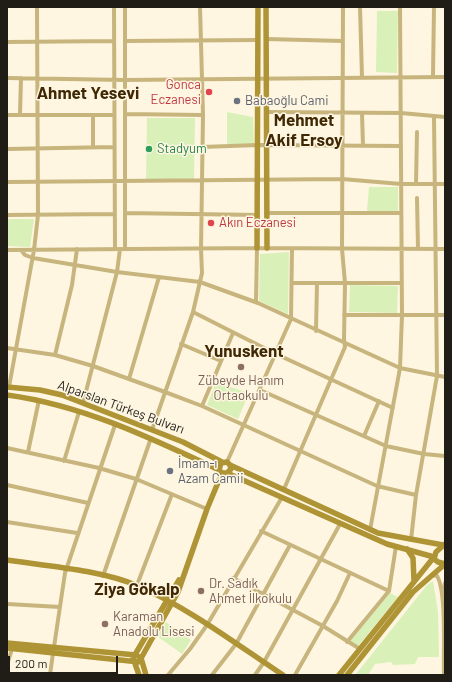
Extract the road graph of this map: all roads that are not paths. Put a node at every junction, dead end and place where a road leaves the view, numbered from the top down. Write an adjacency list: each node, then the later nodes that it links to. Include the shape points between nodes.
1 (37, 7): 19 (street)
2 (114, 7): 15 (street)
3 (124, 7): 4 (street); 16 (street)
4 (131, 7)
5 (200, 7): 13 (street)
6 (258, 7): 14 (main road)
7 (266, 7): 12 (main road)
8 (343, 7): 17 (street)
9 (360, 7): 21 (street)
10 (400, 7): 22 (street)
11 (434, 7): 20 (street)
12 (266, 39): 17 (street); 28 (main road)
13 (201, 40): 14 (street); 16 (street); 32 (street)
14 (258, 40): 27 (main road)
15 (114, 41): 19 (street); 30 (street)
16 (125, 41): 31 (street)
17 (343, 41): 29 (street)
18 (7, 42): 19 (street)
19 (37, 42): 26 (street)
20 (433, 76): 22 (street); 23 (street)
21 (362, 77): 22 (street); 29 (street)
22 (400, 77): 36 (street)
23 (445, 77)
24 (7, 78): 25 (street)
25 (21, 78): 26 (street); 39 (street)
26 (36, 78): 30 (street); 41 (street)
27 (258, 78): 28 (street); 32 (street); 47 (main road)
28 (266, 78): 29 (street); 33 (main road)
29 (342, 78): 34 (street)
30 (114, 79): 31 (street); 43 (street)
31 (125, 80): 32 (street); 37 (street)
32 (202, 80): 40 (street)
33 (266, 112): 34 (street); 48 (main road)
34 (343, 113): 35 (street); 49 (street)
35 (362, 113): 36 (street); 50 (street)
36 (401, 113): 44 (street); 51 (street)
37 (125, 114): 40 (street); 58 (street)
38 (7, 115): 39 (street)
39 (20, 115): 41 (street)
40 (203, 115): 54 (street)
41 (37, 116): 42 (street); 56 (street)
42 (93, 116): 43 (street); 52 (street)
43 (114, 116): 53 (street)
44 (434, 117): 45 (street); 67 (street)
45 (445, 117)
46 (417, 132): 66 (street)
47 (258, 145): 48 (street); 54 (street); 62 (main road)
48 (266, 146): 49 (street); 63 (main road)
49 (344, 146): 50 (street); 57 (street)
50 (363, 146): 51 (street)
51 (401, 146): 65 (street)
52 (93, 147): 53 (street); 56 (street)
53 (114, 147): 60 (street)
54 (202, 147): 61 (street)
55 (7, 149): 56 (street)
56 (37, 149): 59 (street)
57 (342, 179): 63 (street); 65 (street); 72 (street)
58 (125, 180): 60 (street); 61 (street); 70 (street)
59 (37, 181): 60 (street); 64 (street); 76 (street)
60 (114, 181): 74 (street)
61 (202, 181): 62 (street); 77 (street)
62 (258, 181): 63 (street); 78 (main road)
63 (266, 181): 71 (main road)
64 (7, 182)
65 (401, 184): 66 (street); 73 (street)
66 (416, 184): 67 (street)
67 (435, 184): 68 (street); 89 (street)
68 (445, 184)
69 (417, 198): 88 (street)
70 (125, 213): 77 (street); 83 (street)
71 (266, 213): 72 (street); 80 (main road)
72 (344, 213): 73 (street); 86 (street)
73 (401, 213): 87 (street)
74 (114, 214): 76 (street); 82 (street)
75 (7, 215): 76 (street)
76 (38, 215): 93 (street)
77 (201, 215): 78 (street); 84 (street)
78 (258, 215): 79 (main road)
79 (257, 248): 80 (street); 84 (street); 103 (street)
80 (267, 248): 85 (street)
81 (77, 249): 82 (street); 93 (street); 95 (street)
82 (115, 249): 83 (street)
83 (123, 249): 84 (street); 96 (street)
84 (201, 249): 98 (street)
85 (292, 249): 86 (street); 100 (street)
86 (342, 249): 87 (street); 99 (street)
87 (400, 249): 88 (street); 102 (street)
88 (418, 249): 89 (street)
89 (435, 249): 90 (street); 106 (street)
90 (445, 249)
91 (7, 250): 92 (street)
92 (21, 250): 93 (street); 94 (street)
93 (34, 250): 94 (street)
94 (33, 258): 95 (street); 115 (street)
95 (75, 265): 96 (street); 117 (street)
96 (117, 272): 97 (street); 119 (street)
97 (159, 277): 98 (street); 123 (street)
98 (200, 282): 103 (street); 104 (street)
99 (345, 282): 101 (street); 102 (street); 105 (street)
100 (292, 283): 101 (street); 109 (street)
101 (317, 283): 110 (street)
102 (401, 283): 108 (street)
103 (256, 302): 109 (street)
104 (192, 312): 111 (street); 113 (street)
105 (344, 315): 108 (street); 112 (street)
106 (435, 315): 107 (street); 108 (street); 121 (street)
107 (445, 315)
108 (402, 316): 120 (street)
109 (291, 319): 110 (street); 116 (street)
110 (316, 331): 112 (street)
111 (233, 333): 116 (street); 118 (street)
112 (344, 343): 120 (street); 124 (street, via 345,347)
113 (181, 344): 118 (street); 127 (street)
114 (7, 348): 115 (street)
115 (16, 349): 117 (street); 125 (street)
116 (276, 354): 124 (street); 126 (street)
117 (55, 356): 119 (street)
118 (221, 361): 132 (street)
119 (92, 366): 123 (street); 131 (street)
120 (400, 368): 121 (street); 133 (street)
121 (437, 376): 122 (street); 145 (street)
122 (445, 377)
123 (129, 379): 127 (street)
124 (332, 380): 130 (street); 135 (street)
125 (8, 387): 131 (main road, Alparslan Türkeş Bulvarı, via 40,390)
126 (260, 390): 135 (street); 137 (street)
127 (165, 392): 132 (street); 138 (street)
128 (7, 395): 129 (main road, Alparslan Türkeş Bulvarı)
129 (40, 400): 134 (main road, Alparslan Türkeş Bulvarı); 143 (street)
130 (379, 401): 133 (street); 139 (street)
131 (83, 403): 138 (main road, Alparslan Türkeş Bulvarı)
132 (202, 406): 137 (street)
133 (393, 408): 141 (street)
134 (79, 412): 136 (main road, Alparslan Türkeş Bulvarı); 147 (street)
135 (317, 415): 139 (street); 144 (street)
136 (115, 425): 140 (main road, Alparslan Türkeş Bulvarı); 149 (street)
137 (242, 425): 144 (street); 148 (street)
138 (152, 430): 148 (main road, Alparslan Türkeş Bulvarı)
139 (364, 436): 141 (street)
140 (151, 438): 150 (main road, Alparslan Türkeş Bulvarı); 151 (street)
141 (386, 446): 145 (street); 153 (street)
142 (7, 448): 143 (street)
143 (28, 452): 147 (street)
144 (300, 452): 153 (street); 154 (street)
145 (424, 454): 146 (street); 156 (street)
146 (445, 456)
147 (64, 461): 149 (street)
148 (226, 463): 150 (main road, via 219,464); 150 (main road, via 231,469); 154 (main road, Alparslan Türkeş Bulvarı)
149 (99, 468): 151 (street); 158 (street)
150 (223, 472): 157 (main road, Alparslan Türkeş Bulvarı); 159 (main road)
151 (136, 479): 155 (street); 177 (street)
152 (7, 485): 158 (street)
153 (377, 486): 156 (street); 162 (street)
154 (284, 489): 162 (main road, Alparslan Türkeş Bulvarı)
155 (172, 494): 159 (street); 181 (street)
156 (416, 495): 165 (street)
157 (281, 499): 161 (main road, Alparslan Türkeş Bulvarı); 163 (street)
158 (88, 503): 164 (street)
159 (207, 509): 185 (main road, via 178,592)
160 (7, 522): 164 (street)
161 (340, 524): 168 (main road, Alparslan Türkeş Bulvarı); 172 (street)
162 (370, 530): 165 (main road, Alparslan Türkeş Bulvarı)
163 (261, 532): 167 (street); 178 (street)
164 (77, 533): 174 (street)
165 (411, 540): 166 (main road, Alparslan Türkeş Bulvarı)
166 (444, 544): 170 (main road)
167 (290, 545): 172 (street); 183 (street)
168 (396, 546): 169 (main road, Alparslan Türkeş Bulvarı); 182 (street)
169 (407, 549): 170 (main road, Alparslan Türkeş Bulvarı); 179 (main road, via 413,558)
170 (434, 557): 173 (main road, Alparslan Türkeş Bulvarı, via 438,562); 179 (main road)
171 (7, 560): 174 (main road)
172 (321, 560): 175 (street); 188 (street)
173 (445, 564): 176 (main road)
174 (67, 568): 177 (main road); 187 (street)
175 (350, 573): 182 (street); 190 (street)
176 (432, 575): 184 (street, via 438,578); 213 (main road, via 413,592)
177 (103, 576): 181 (main road)
178 (233, 578): 183 (street); 189 (street)
179 (414, 581): 195 (main road)
180 (445, 583): 184 (street)
181 (137, 585): 185 (main road)
182 (388, 592): 191 (street)
183 (264, 594): 188 (street); 193 (street)
184 (442, 598): 214 (street)
185 (169, 602): 189 (main road); 197 (main road); 198 (main road)
186 (7, 604): 187 (street)
187 (60, 607): 196 (street)
188 (293, 610): 190 (street); 199 (street)
189 (207, 625): 193 (main road); 202 (street)
190 (323, 626): 191 (street); 211 (street)
191 (348, 642): 195 (street)
192 (7, 643): 196 (main road)
193 (236, 644): 199 (main road); 208 (street)
194 (10, 649): 196 (main road); 201 (street)
195 (360, 649): 212 (main road)
196 (54, 650): 197 (main road); 200 (main road); 203 (street)
197 (136, 655): 198 (main road); 200 (main road, via 133,658)
198 (142, 658): 200 (main road); 205 (main road)
199 (264, 662): 209 (street); 210 (main road)
200 (134, 663): 204 (main road)
201 (7, 665)
202 (174, 670): 206 (street); 207 (street)
203 (50, 675)
204 (139, 675)
205 (146, 675)
206 (168, 675)
207 (177, 675)
208 (212, 675)
209 (255, 675)
210 (283, 675)
211 (295, 675)
212 (339, 675)
213 (347, 675)
214 (444, 675)

